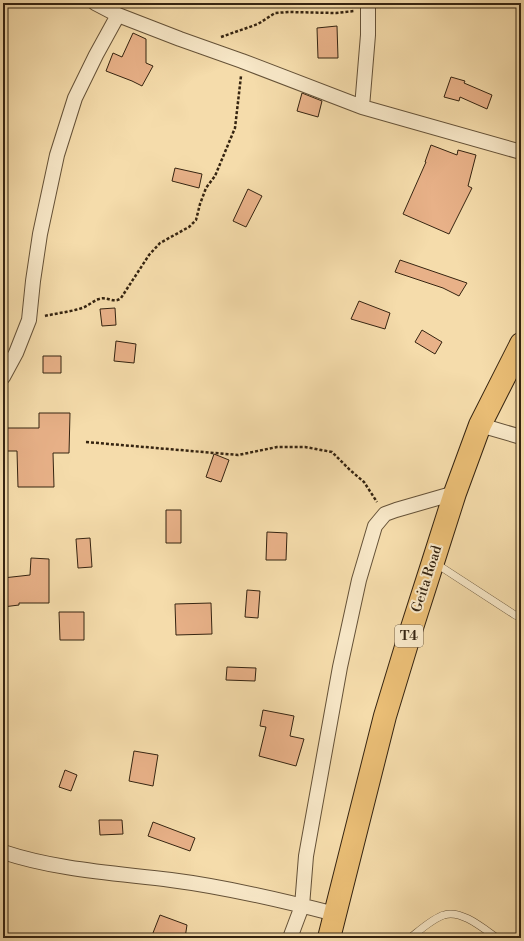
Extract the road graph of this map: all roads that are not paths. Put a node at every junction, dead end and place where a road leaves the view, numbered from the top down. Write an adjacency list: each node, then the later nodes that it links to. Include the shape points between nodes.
1 (102, 5): 3 (street)
2 (369, 6): 4 (street)
3 (118, 15): 4 (street); 7 (street, via 75,98 57,156 40,234 28,320 16,353)
4 (362, 107): 5 (street)
5 (521, 152)
6 (521, 344): 8 (highway, Geita Road / T4)
7 (3, 377)
8 (480, 425): 9 (street); 10 (highway, Geita Road / T4)
9 (521, 437)
10 (455, 493): 11 (highway, Geita Road / T4); 14 (street, via 384,514 376,526 359,580 340,667 306,856)
11 (433, 562): 12 (lane); 15 (highway, Geita Road / T4, via 385,716)
12 (521, 618)
13 (3, 852): 14 (street, via 67,868 201,884)
14 (302, 906): 15 (street); 16 (street)
15 (335, 914): 17 (highway, Geita Road / T4)
16 (290, 938)
17 (329, 938)
18 (410, 938): 19 (lane, via 445,914 464,916)
19 (497, 938)

